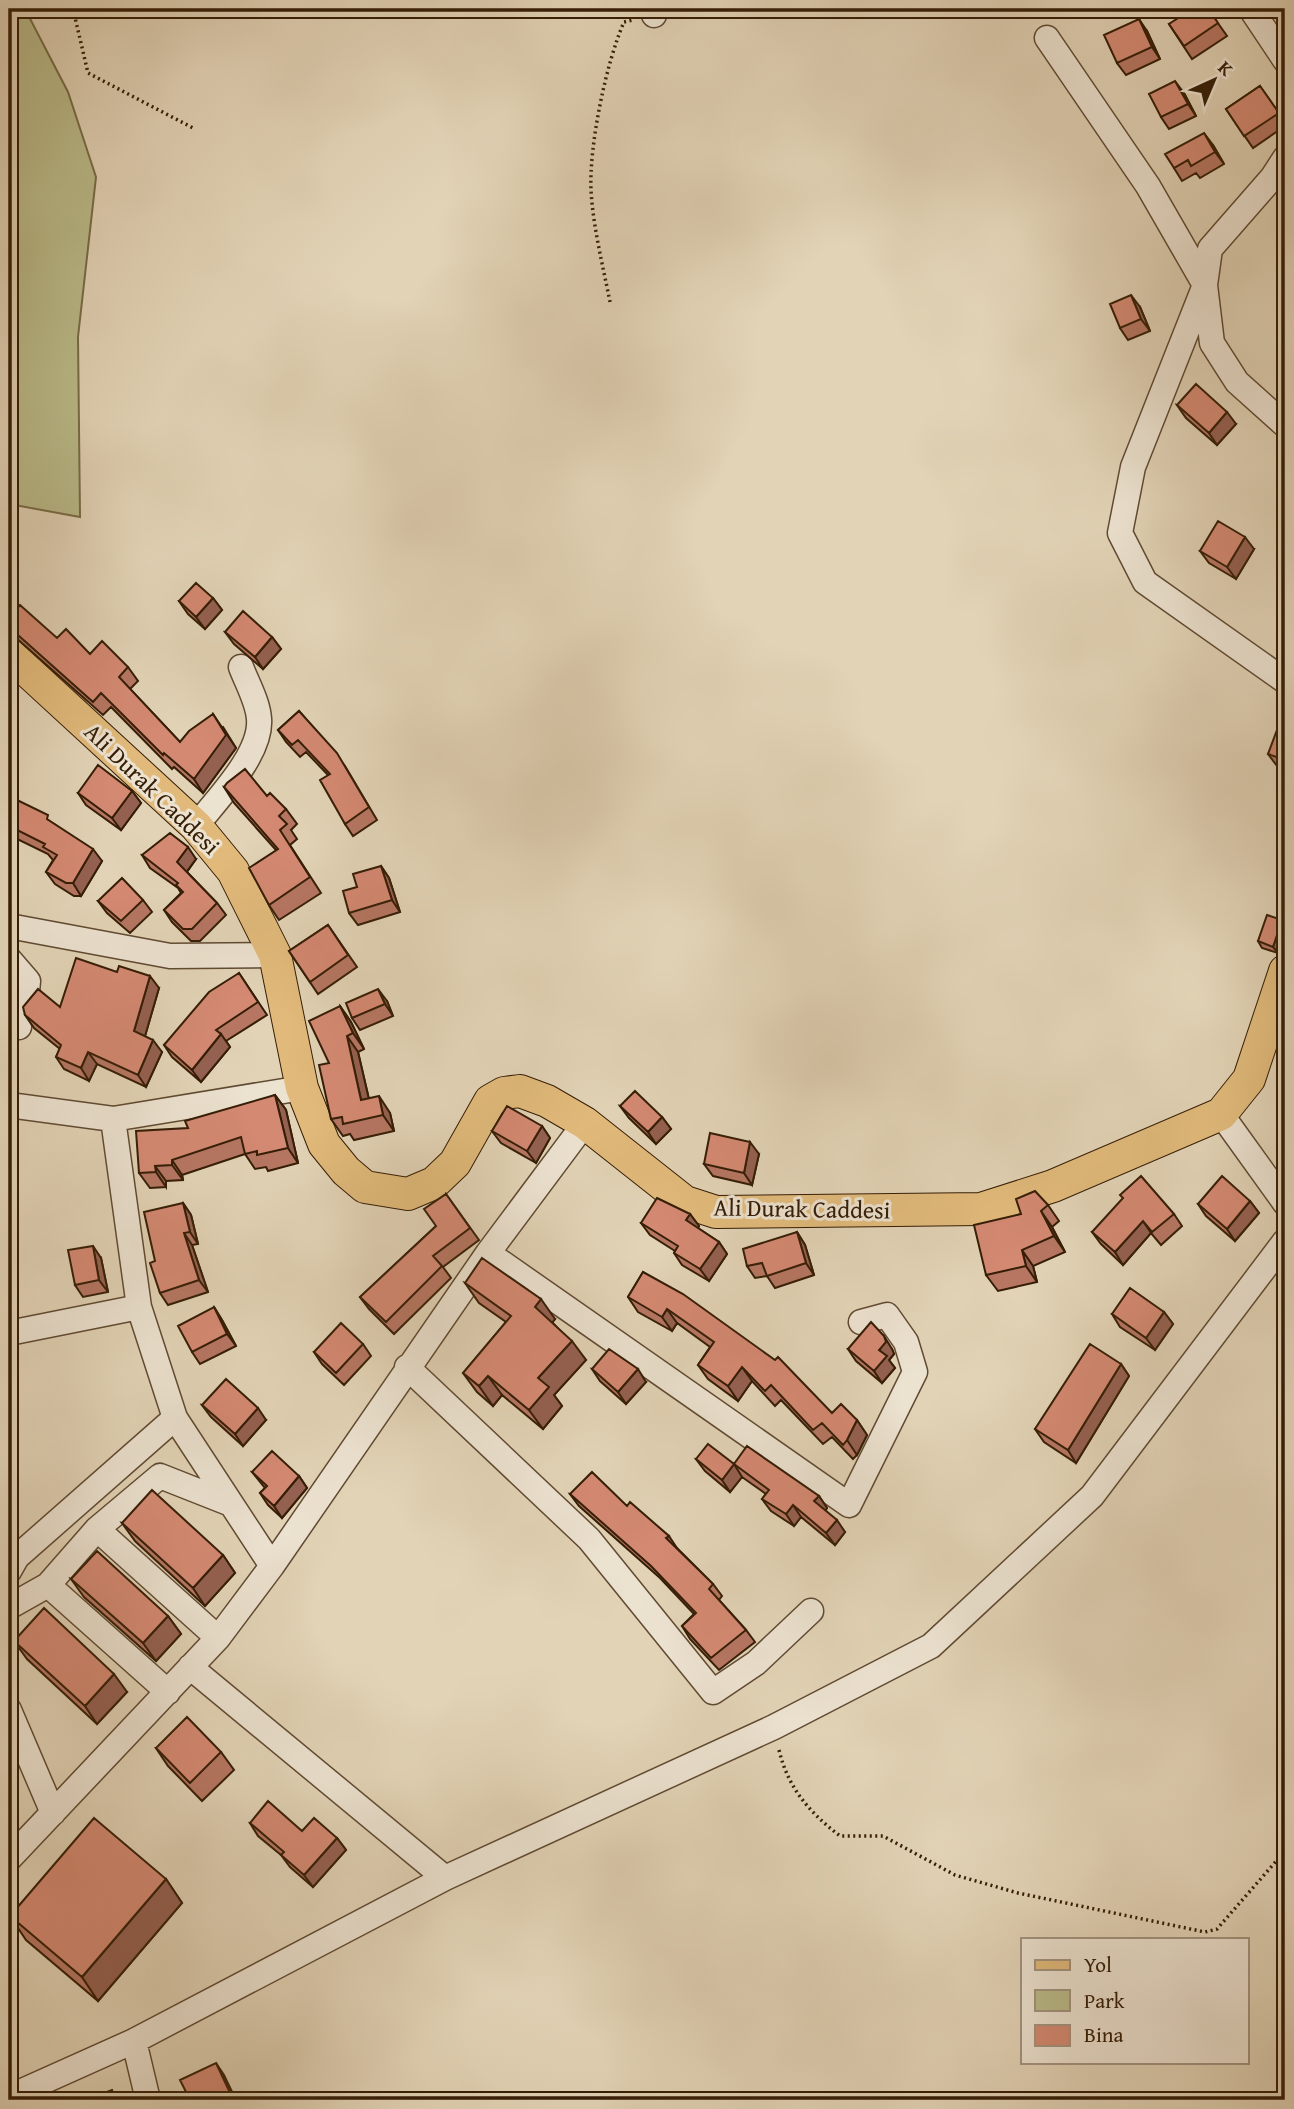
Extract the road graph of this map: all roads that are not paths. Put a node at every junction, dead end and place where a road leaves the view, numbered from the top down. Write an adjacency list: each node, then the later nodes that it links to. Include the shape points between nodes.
1 (1251, 9): 3 (street)
2 (1047, 38): 5 (street, via 1148,186)
3 (1285, 60)
4 (1285, 158): 5 (street, via 1210,249)
5 (1205, 285): 6 (street, via 1212,342 1237,382); 9 (street, via 1133,467 1120,533 1145,582)
6 (1285, 425)
7 (9, 654): 10 (main road, Ali Durak Caddesi)
8 (241, 667): 10 (street, via 260,718 257,740)
9 (1285, 681)
10 (196, 826): 12 (main road, Ali Durak Caddesi, via 233,871)
11 (9, 926): 12 (street, via 170,956)
12 (275, 956): 16 (main road, Ali Durak Caddesi)
13 (9, 959): 15 (street, via 27,981 26,1002 14,1014)
14 (1285, 971): 18 (main road, Ali Durak Caddesi, via 1249,1079)
15 (19, 1027)
16 (302, 1088): 19 (street); 20 (main road, Ali Durak Caddesi, via 324,1144 346,1171 365,1187 408,1194 434,1182 455,1163 490,1101 504,1093 520,1091 547,1101)
17 (9, 1105): 19 (street)
18 (1221, 1114): 20 (main road, Ali Durak Caddesi, via 1053,1186 981,1209 716,1212 685,1202); 21 (street)
19 (113, 1119): 24 (street)
20 (584, 1123): 23 (street)
21 (1285, 1203)
22 (1285, 1241): 42 (street, via 1092,1496 930,1646 774,1727)
23 (488, 1253): 25 (street, via 849,1505 915,1372 906,1342 887,1315); 27 (street)
24 (138, 1307): 26 (street); 28 (street)
25 (861, 1322)
26 (9, 1333)
27 (407, 1367): 31 (street); 35 (street, via 589,1539 713,1692 756,1662)
28 (174, 1418): 29 (street); 32 (street, via 18,1557)
29 (231, 1504): 30 (street, via 160,1476); 31 (street)
30 (97, 1530): 33 (street); 36 (street)
31 (272, 1566): 36 (street)
32 (9, 1571)
33 (48, 1585): 34 (street); 38 (street)
34 (9, 1607)
35 (811, 1611)
36 (218, 1637): 37 (street)
37 (190, 1667): 38 (street); 42 (street)
38 (168, 1692): 40 (street)
39 (9, 1710): 40 (street)
40 (53, 1813): 41 (street)
41 (9, 1859)
42 (445, 1878): 43 (street)
43 (134, 2041): 44 (street); 45 (street)
44 (9, 2097)
45 (148, 2100)

